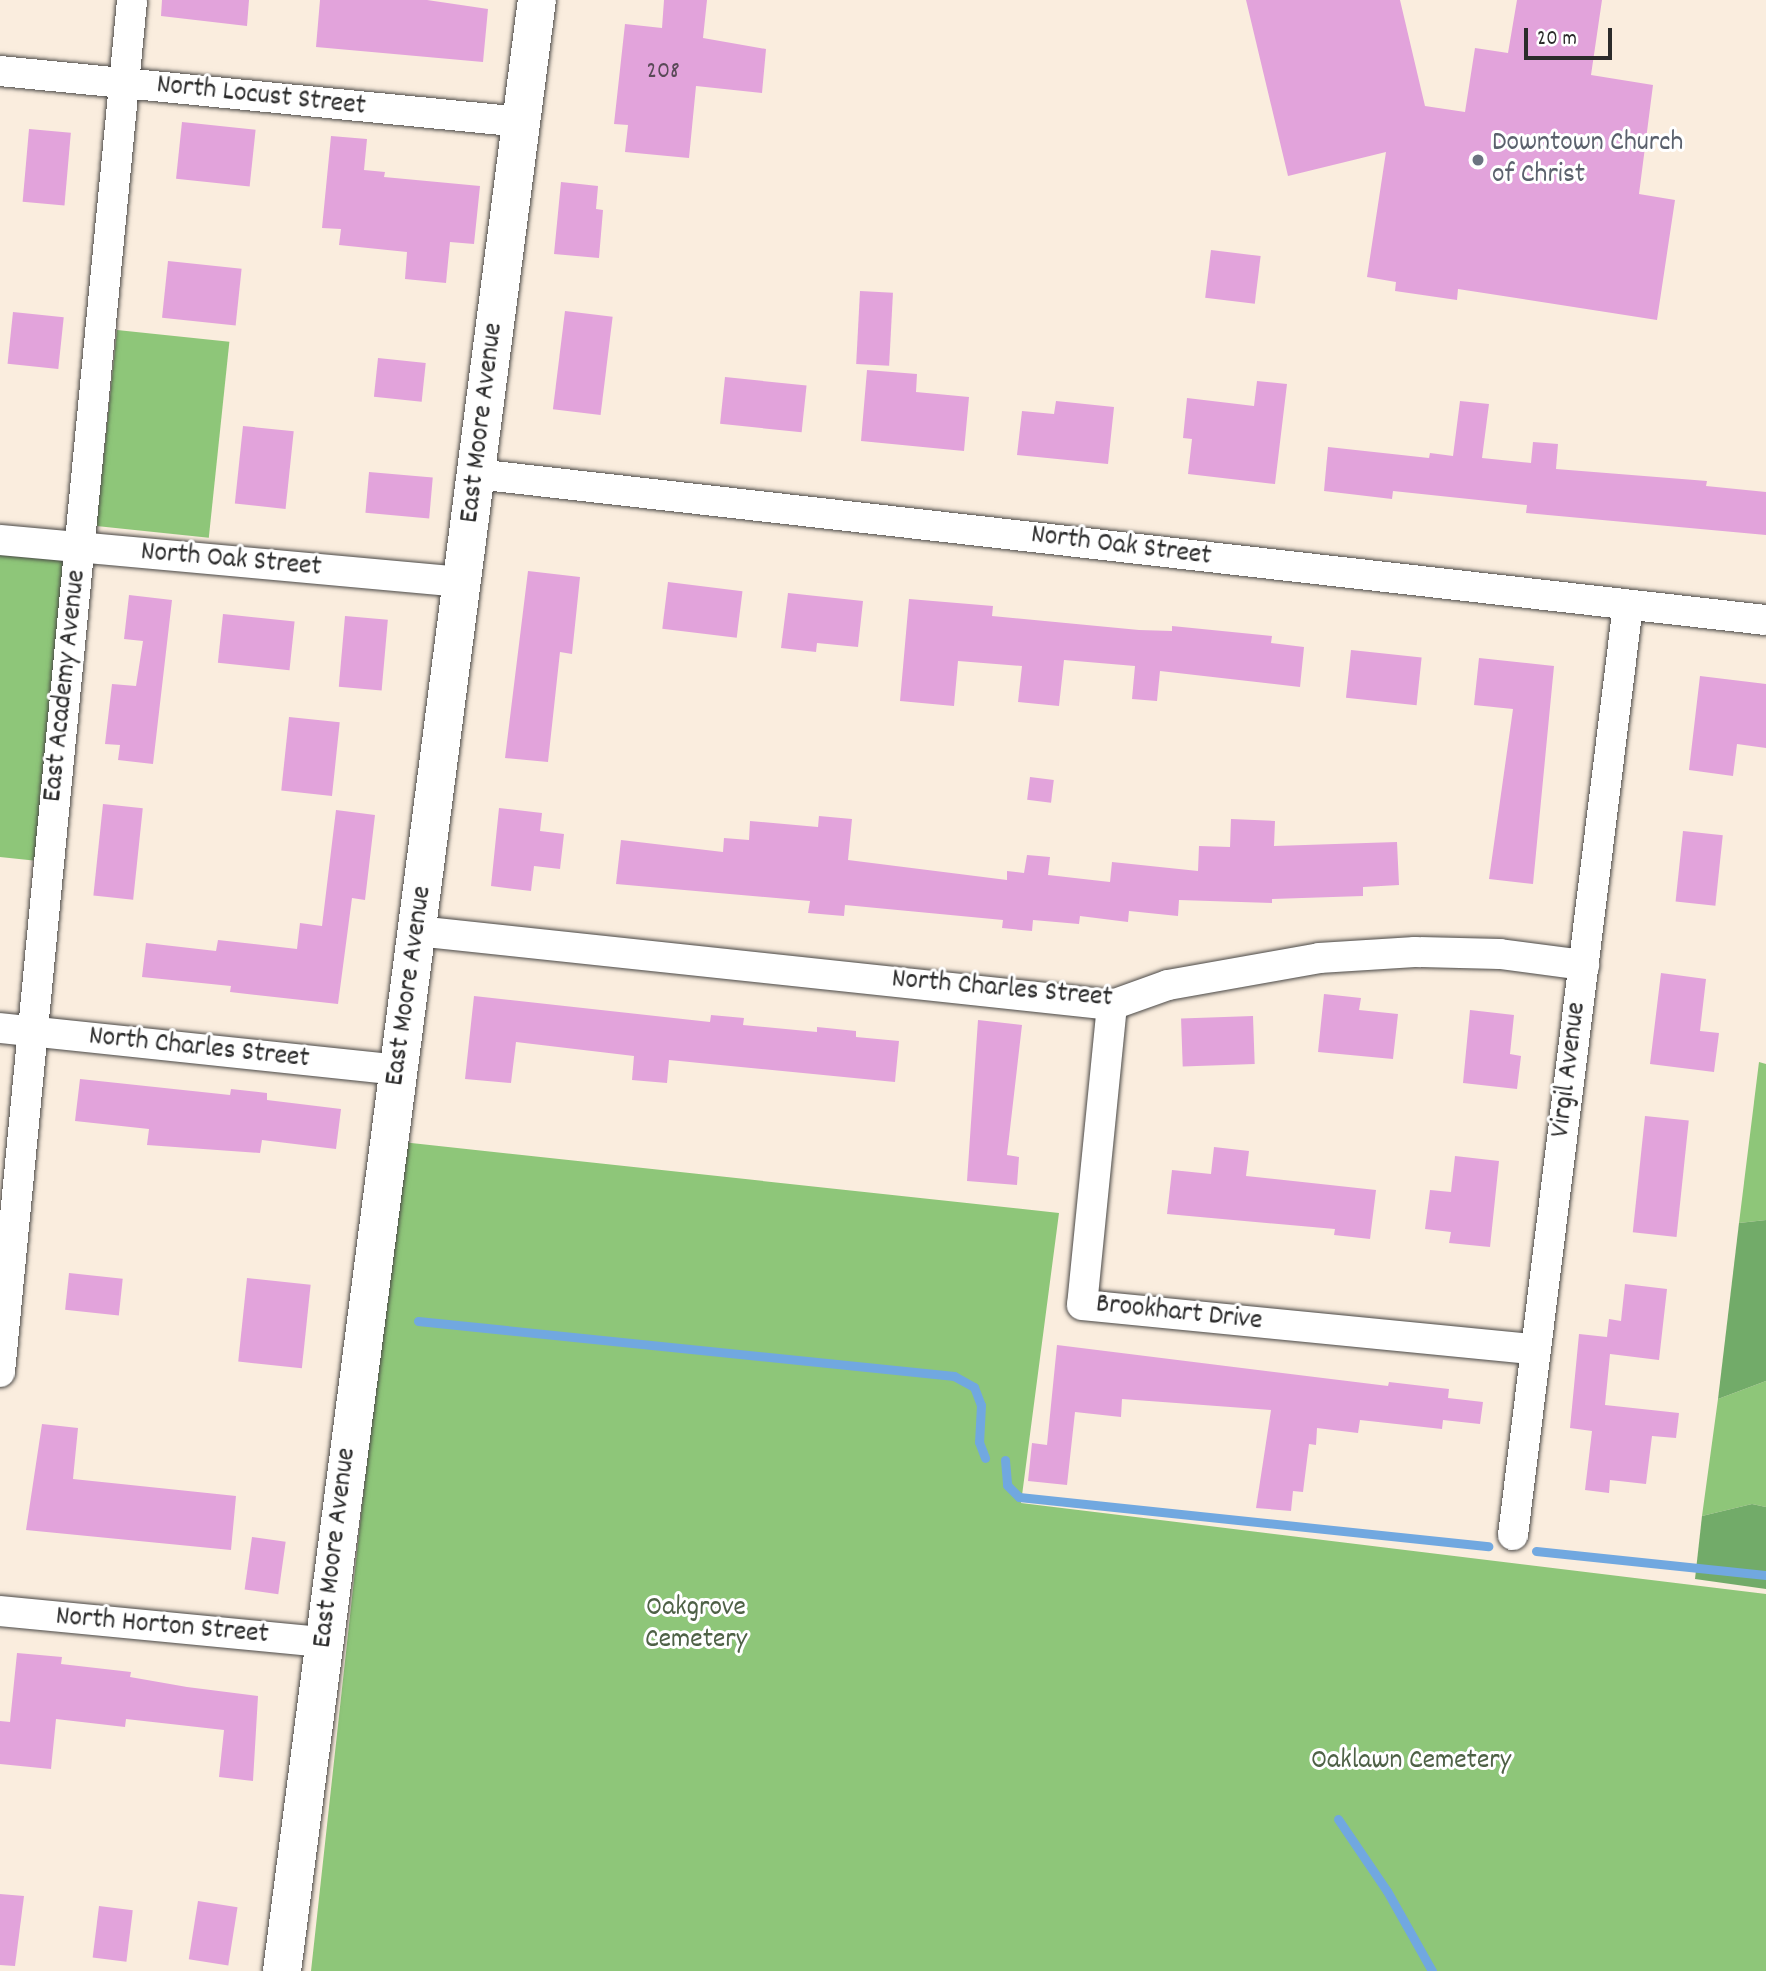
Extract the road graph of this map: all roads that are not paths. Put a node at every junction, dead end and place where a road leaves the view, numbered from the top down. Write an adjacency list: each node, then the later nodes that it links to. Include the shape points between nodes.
1 (132, 0): 4 (street, East Academy Avenue)
2 (537, 0): 5 (street, East Moore Avenue)
3 (0, 71): 4 (street, North Locust Street)
4 (124, 83): 5 (street, North Locust Street); 8 (street, East Academy Avenue)
5 (522, 122): 6 (street, East Moore Avenue)
6 (477, 474): 9 (street, East Moore Avenue); 10 (street, North Oak Street)
7 (0, 540): 8 (street, North Oak Street)
8 (79, 547): 9 (street, North Oak Street); 16 (street, East Academy Avenue)
9 (463, 582): 12 (street, East Moore Avenue)
10 (1628, 605): 11 (street, North Oak Street); 13 (street, Virgil Avenue)
11 (1766, 620)
12 (417, 931): 14 (street, North Charles Street); 17 (street, East Moore Avenue)
13 (1584, 965): 14 (street, North Charles Street, via 1500,954 1415,952 1319,958 1168,985); 18 (street, Virgil Avenue)
14 (1112, 1005): 18 (street, Brookhart Drive, via 1082,1305)
15 (0, 1028): 16 (street, North Charles Street)
16 (33, 1031): 17 (street, North Charles Street); 19 (street, East Academy Avenue)
17 (399, 1070): 22 (street, East Moore Avenue)
18 (1534, 1349): 20 (street, Virgil Avenue)
19 (0, 1372)
20 (1513, 1535)
21 (0, 1611): 22 (street, North Horton Street)
22 (324, 1642): 23 (street, East Moore Avenue)
23 (282, 1971)

